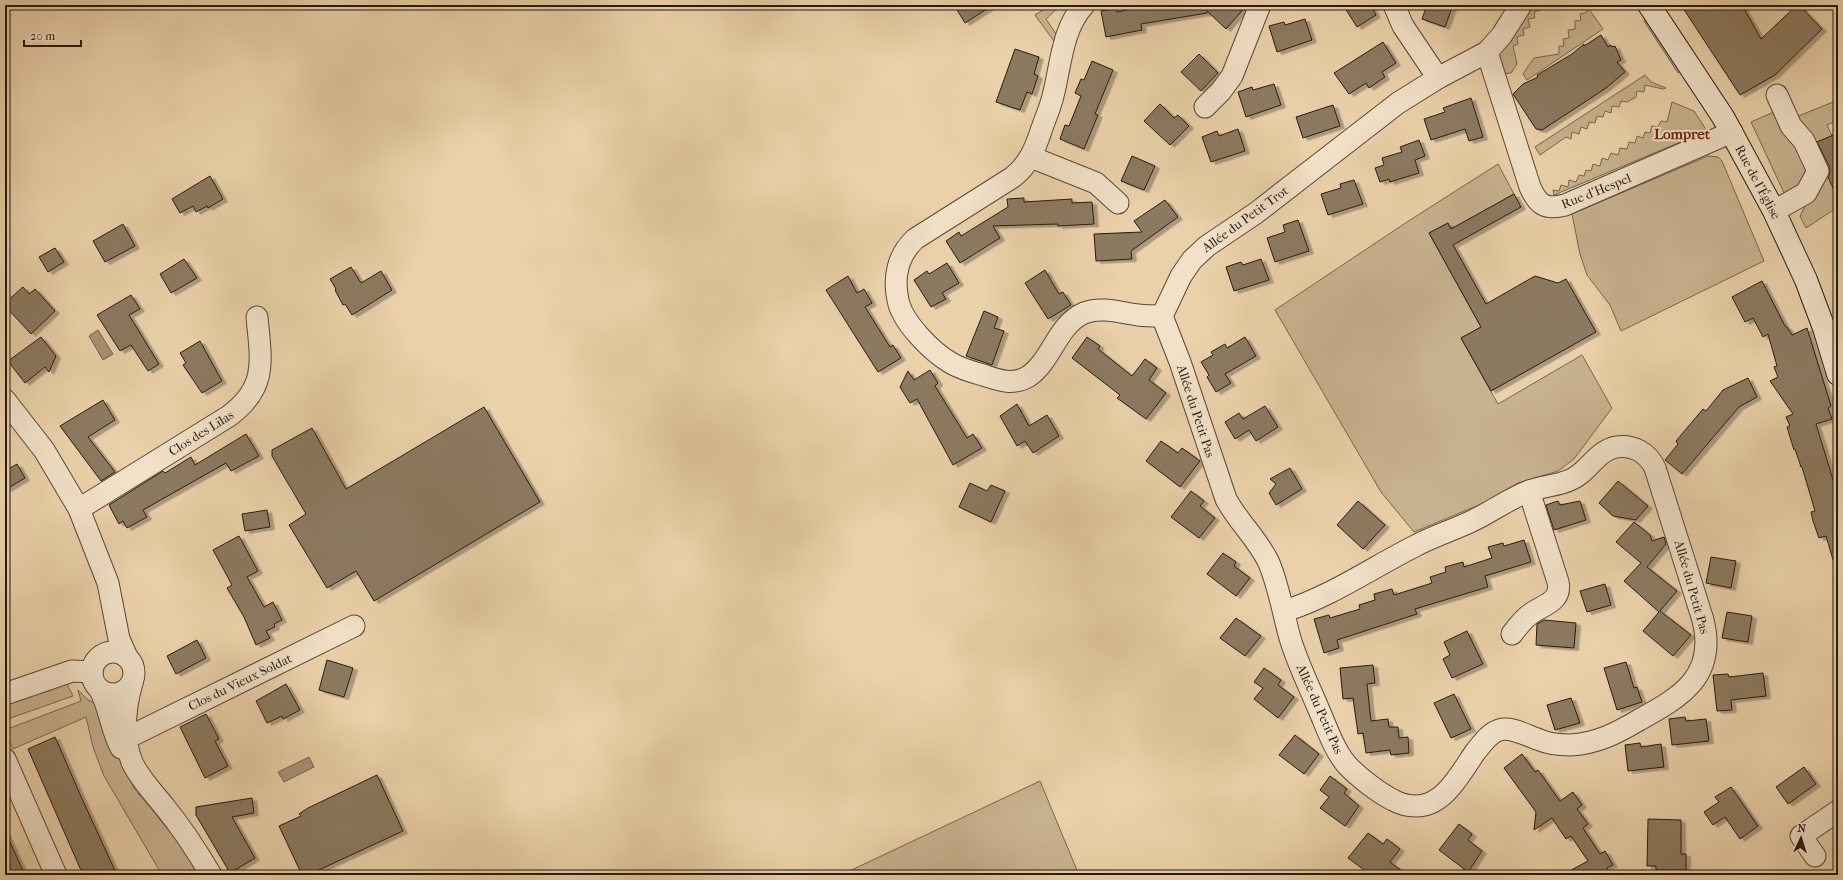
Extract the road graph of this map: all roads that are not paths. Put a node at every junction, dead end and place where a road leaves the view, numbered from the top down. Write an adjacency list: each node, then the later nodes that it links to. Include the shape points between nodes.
1 (1084, 5): 11 (street, via 1073,20 1067,36 1052,99)
2 (1260, 5): 9 (street, via 1232,76)
3 (1394, 5): 7 (street, via 1403,26)
4 (1522, 5): 6 (street, Allée du Petit Trot)
5 (1649, 5): 10 (street, Rue de l'Église)
6 (1487, 52): 7 (street, Allée du Petit Trot); 10 (street, Rue d'Hespel, via 1534,196 1544,206 1557,207)
7 (1438, 78): 14 (street, Allée du Petit Trot, via 1384,114 1256,214 1207,246 1192,260 1181,276)
8 (1777, 95): 13 (street, via 1791,126 1804,141 1818,171 1806,193)
9 (1205, 107)
10 (1732, 132): 13 (street, Rue de l'Église)
11 (1031, 157): 12 (street, via 1096,183); 14 (street, via 1013,177 923,233 904,250 900,258 896,294 902,312 912,327 952,364 1000,381 1014,382 1033,372 1066,327 1086,312)
12 (1118, 203)
13 (1774, 210): 16 (street, Rue de l'Église, via 1806,280)
14 (1162, 316): 21 (street, Allée du Petit Pas, via 1226,499 1236,517 1264,553)
15 (257, 318): 19 (street, Clos des Lilas, via 259,374 252,395 229,416)
16 (1838, 374)
17 (5, 400): 19 (street, via 44,450)
18 (1529, 491): 21 (street, Allée du Petit Pas, via 1470,522 1399,554 1317,600); 21 (street, Allée du Petit Pas, via 1571,480 1602,454 1615,448 1629,447 1643,452 1655,468 1703,620 1707,649 1702,667 1685,690 1670,703 1613,735 1592,742 1570,745 1550,744 1512,730 1499,730 1485,739 1448,790 1436,801 1422,806 1399,803 1360,777 1342,758 1294,651); 23 (street, via 1559,590 1555,599 1532,613)
19 (79, 509): 20 (street)
20 (101, 564): 24 (street, via 111,591 119,639); 25 (street, via 103,632)
21 (1284, 611)
22 (354, 626): 28 (street, Clos du Vieux Soldat)
23 (1512, 634)
24 (127, 657): 25 (street, via 120,653 105,654); 26 (street, via 134,668)
25 (97, 674): 26 (street, via 107,694 116,694 127,689); 27 (street, via 72,671); 30 (street, via 118,743)
26 (132, 683): 28 (street, via 127,706)
27 (5, 694)
28 (127, 738): 30 (street)
29 (5, 759): 33 (street)
30 (133, 763): 34 (street, via 184,832)
31 (1838, 811): 32 (street, via 1801,836)
32 (1815, 856)
33 (56, 875)
34 (211, 875)

